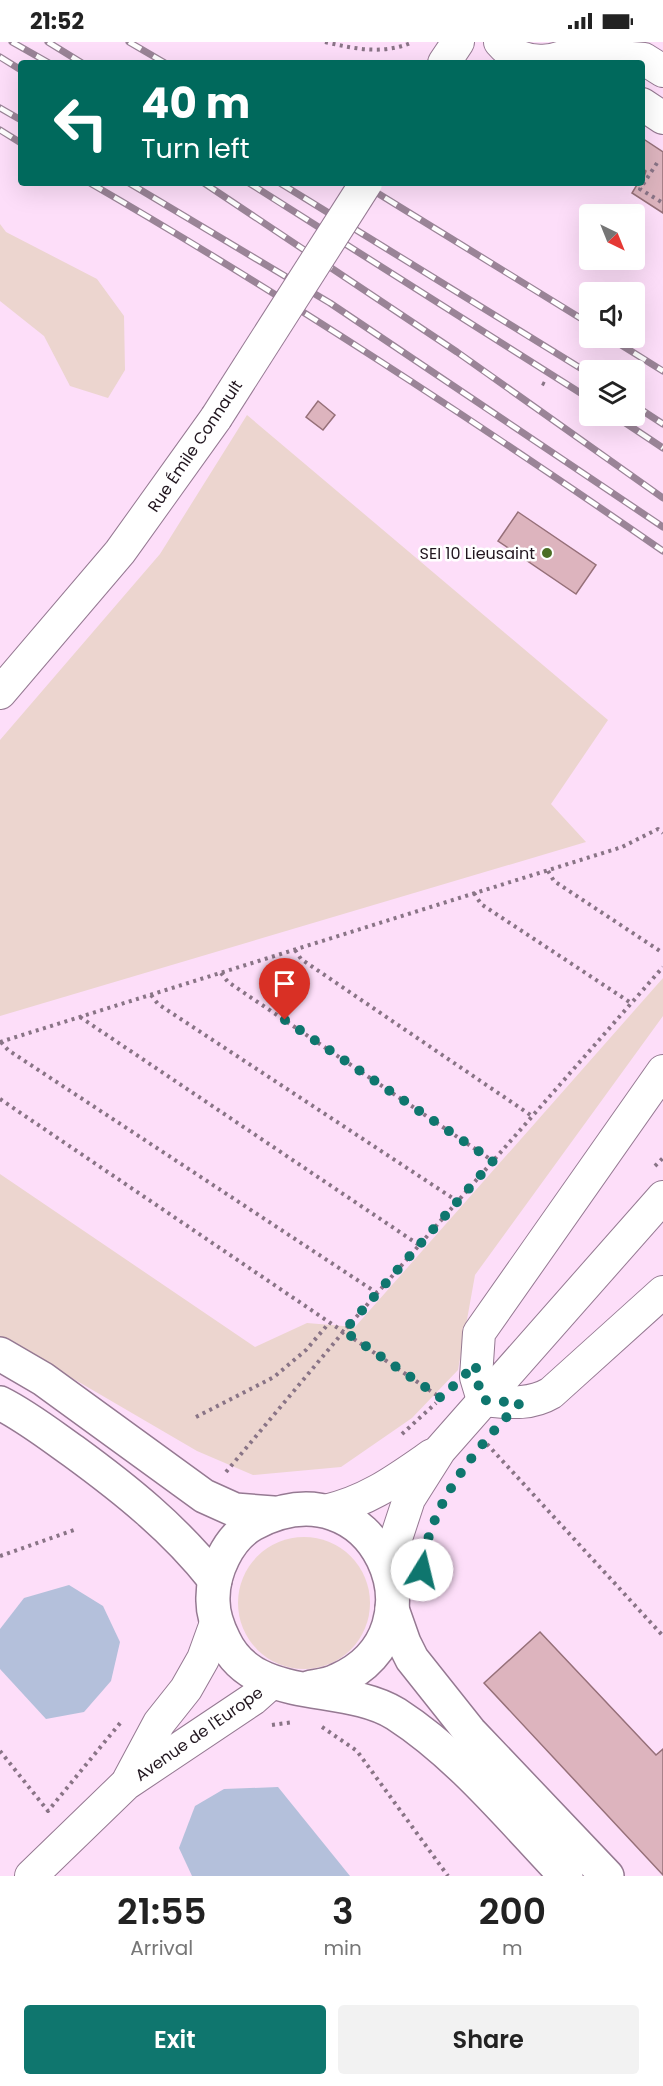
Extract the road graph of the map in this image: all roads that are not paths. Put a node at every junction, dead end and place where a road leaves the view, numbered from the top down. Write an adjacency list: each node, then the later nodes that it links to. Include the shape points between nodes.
1 (458, 42): 4 (street)
2 (500, 42): 5 (street)
3 (595, 49): 6 (street); 7 (street, via 644,59)
4 (446, 60)
5 (518, 60)
6 (540, 60)
7 (663, 71)
8 (645, 106): 9 (street)
9 (663, 118)
10 (364, 186): 11 (street, Rue Émile Connault, bridge, via 216,418 120,552)
11 (0, 693)
12 (663, 1071): 16 (street, via 479,1333 476,1377)
13 (663, 1197): 16 (street)
14 (663, 1292): 16 (street, via 551,1393 520,1403)
15 (0, 1354): 20 (main road, via 43,1379 204,1496 235,1510)
16 (483, 1400): 18 (street)
17 (0, 1403): 22 (main road, via 126,1489 177,1536)
18 (440, 1450): 19 (street, via 377,1492 353,1504); 21 (street, via 409,1499)
19 (325, 1510): 20 (main road, via 298,1508); 21 (main road, via 351,1522 373,1541)
20 (273, 1513): 22 (main road, via 246,1528 226,1551)
21 (387, 1566): 23 (main road)
22 (215, 1580): 24 (main road)
23 (392, 1609): 26 (main road, via 383,1639 364,1664 338,1681); 30 (main road, via 412,1659 463,1724)
24 (216, 1623): 25 (main road, via 228,1648 247,1669); 27 (street, Avenue de l'Europe, via 203,1659 159,1723)
25 (272, 1683): 26 (main road); 27 (street, Avenue de l'Europe)
26 (308, 1688): 29 (main road, via 357,1699 394,1713 448,1755)
27 (126, 1784): 28 (street, Avenue de l'Europe)
28 (31, 1876)
29 (566, 1876)
30 (607, 1876)

